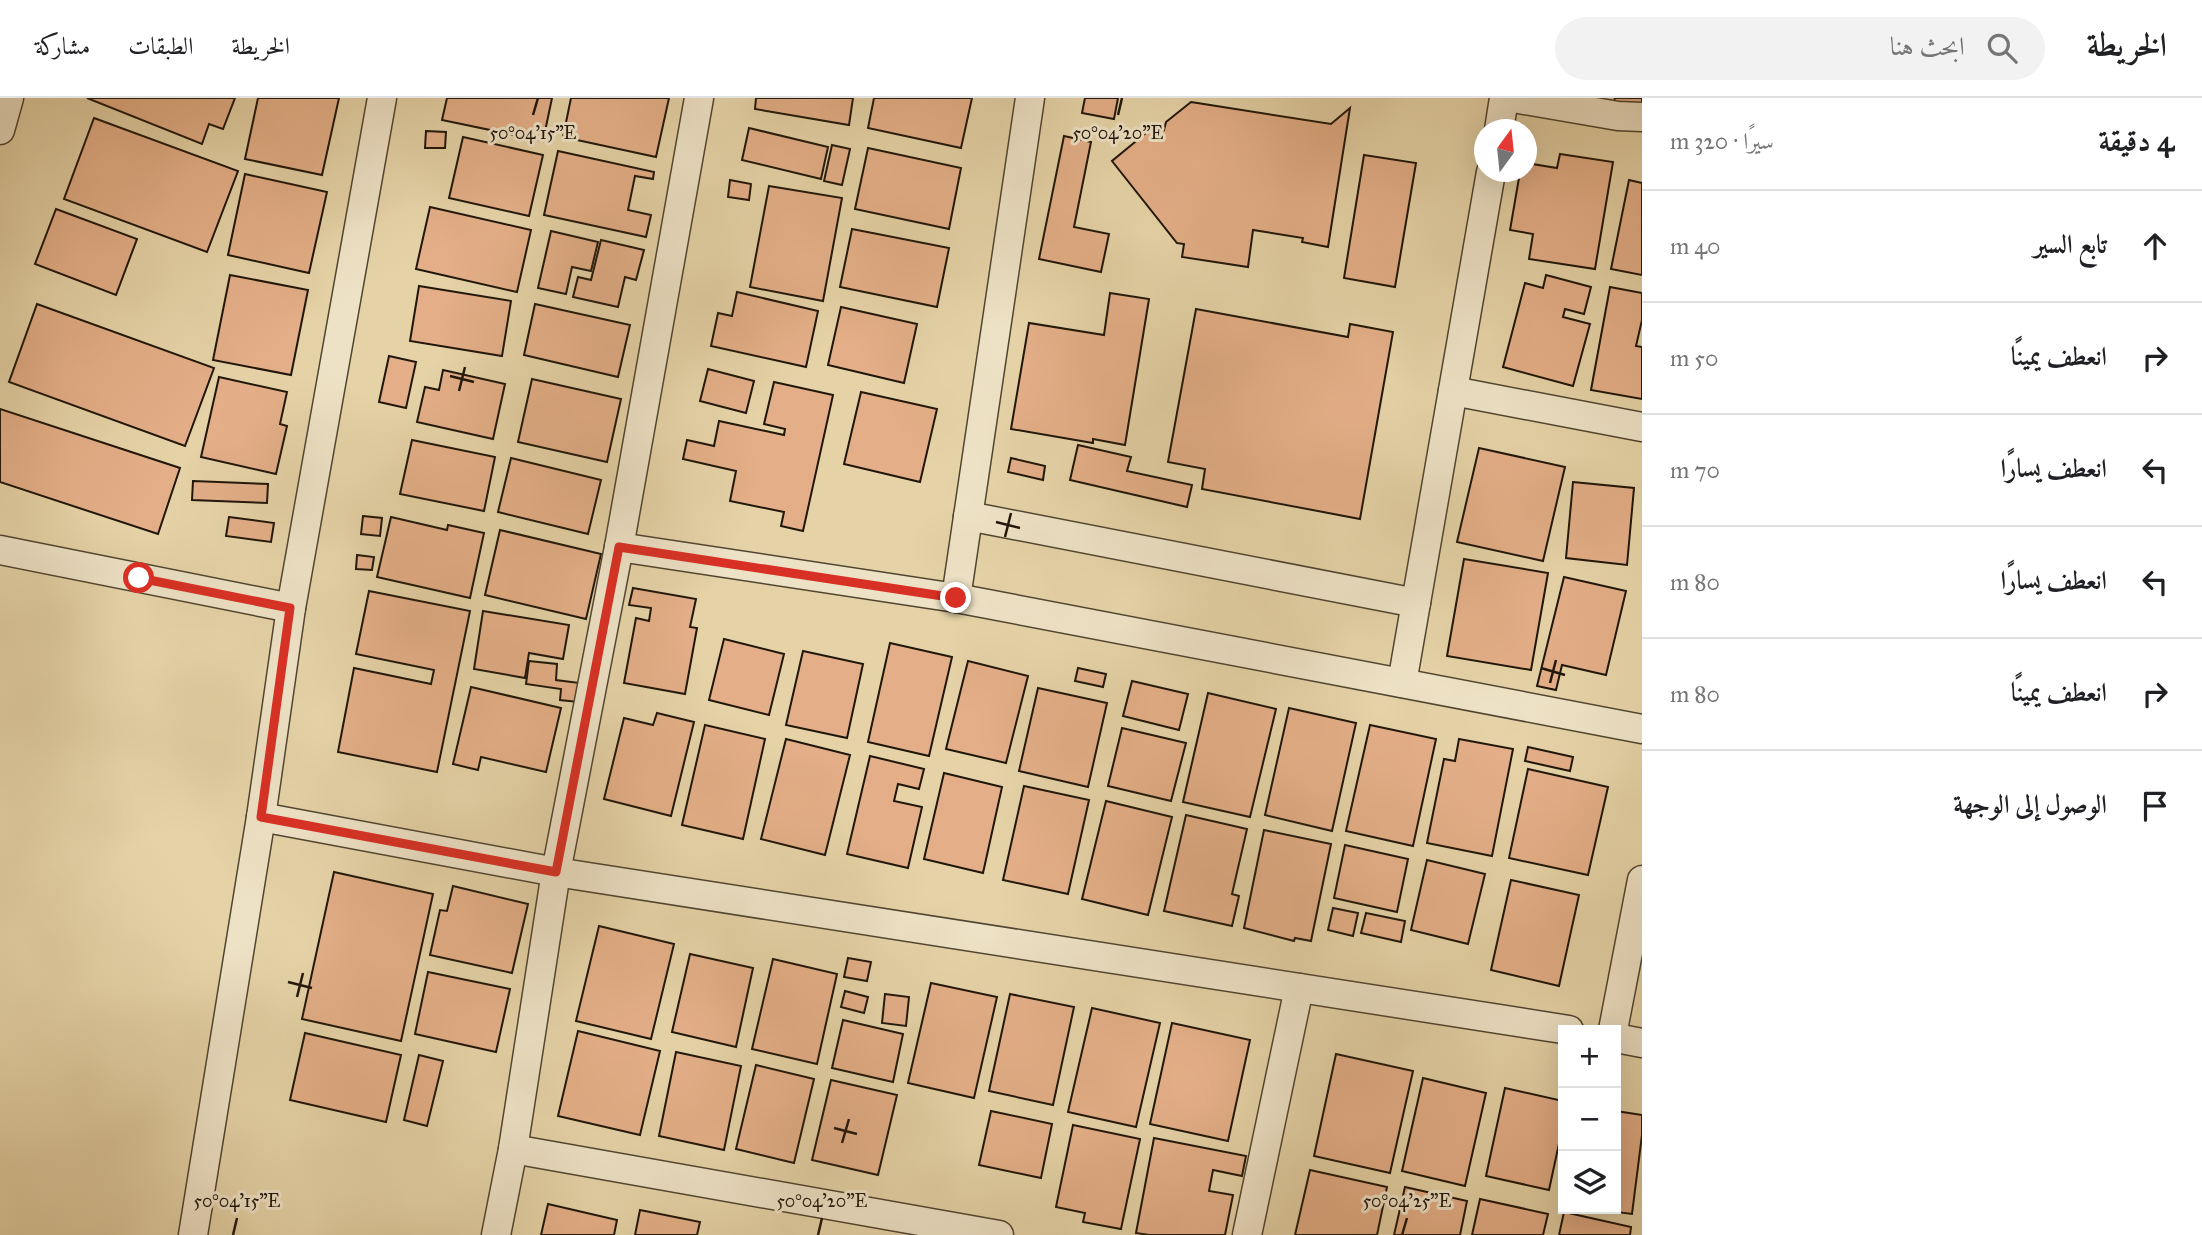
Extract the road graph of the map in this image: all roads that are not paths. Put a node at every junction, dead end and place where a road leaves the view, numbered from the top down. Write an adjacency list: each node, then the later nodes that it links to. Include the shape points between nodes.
1 (9, 98): 9 (street)
2 (382, 98): 18 (street)
3 (699, 98): 14 (street)
4 (1030, 98): 13 (street)
5 (1504, 98): 8 (street)
6 (1513, 98): 7 (street)
7 (1642, 117)
8 (1501, 119)
9 (0, 130)
10 (1489, 182): 11 (street)
11 (1453, 391): 12 (street); 17 (street)
12 (1642, 427)
13 (968, 516): 16 (street); 17 (street)
14 (619, 547): 16 (street); 22 (street)
15 (0, 550): 18 (street)
16 (956, 598): 19 (street)
17 (1416, 603): 19 (street)
18 (290, 608): 21 (street)
19 (1402, 683): 20 (street)
20 (1642, 729)
21 (261, 817): 22 (street); 30 (street)
22 (556, 872): 24 (street); 29 (street)
23 (1642, 880): 25 (street)
24 (1299, 988): 26 (street); 33 (street)
25 (1614, 1025)
26 (1558, 1028)
27 (1621, 1039): 28 (street)
28 (1642, 1043)
29 (513, 1149): 31 (street); 32 (street)
30 (193, 1235)
31 (496, 1235)
32 (999, 1235)
33 (1247, 1235)

